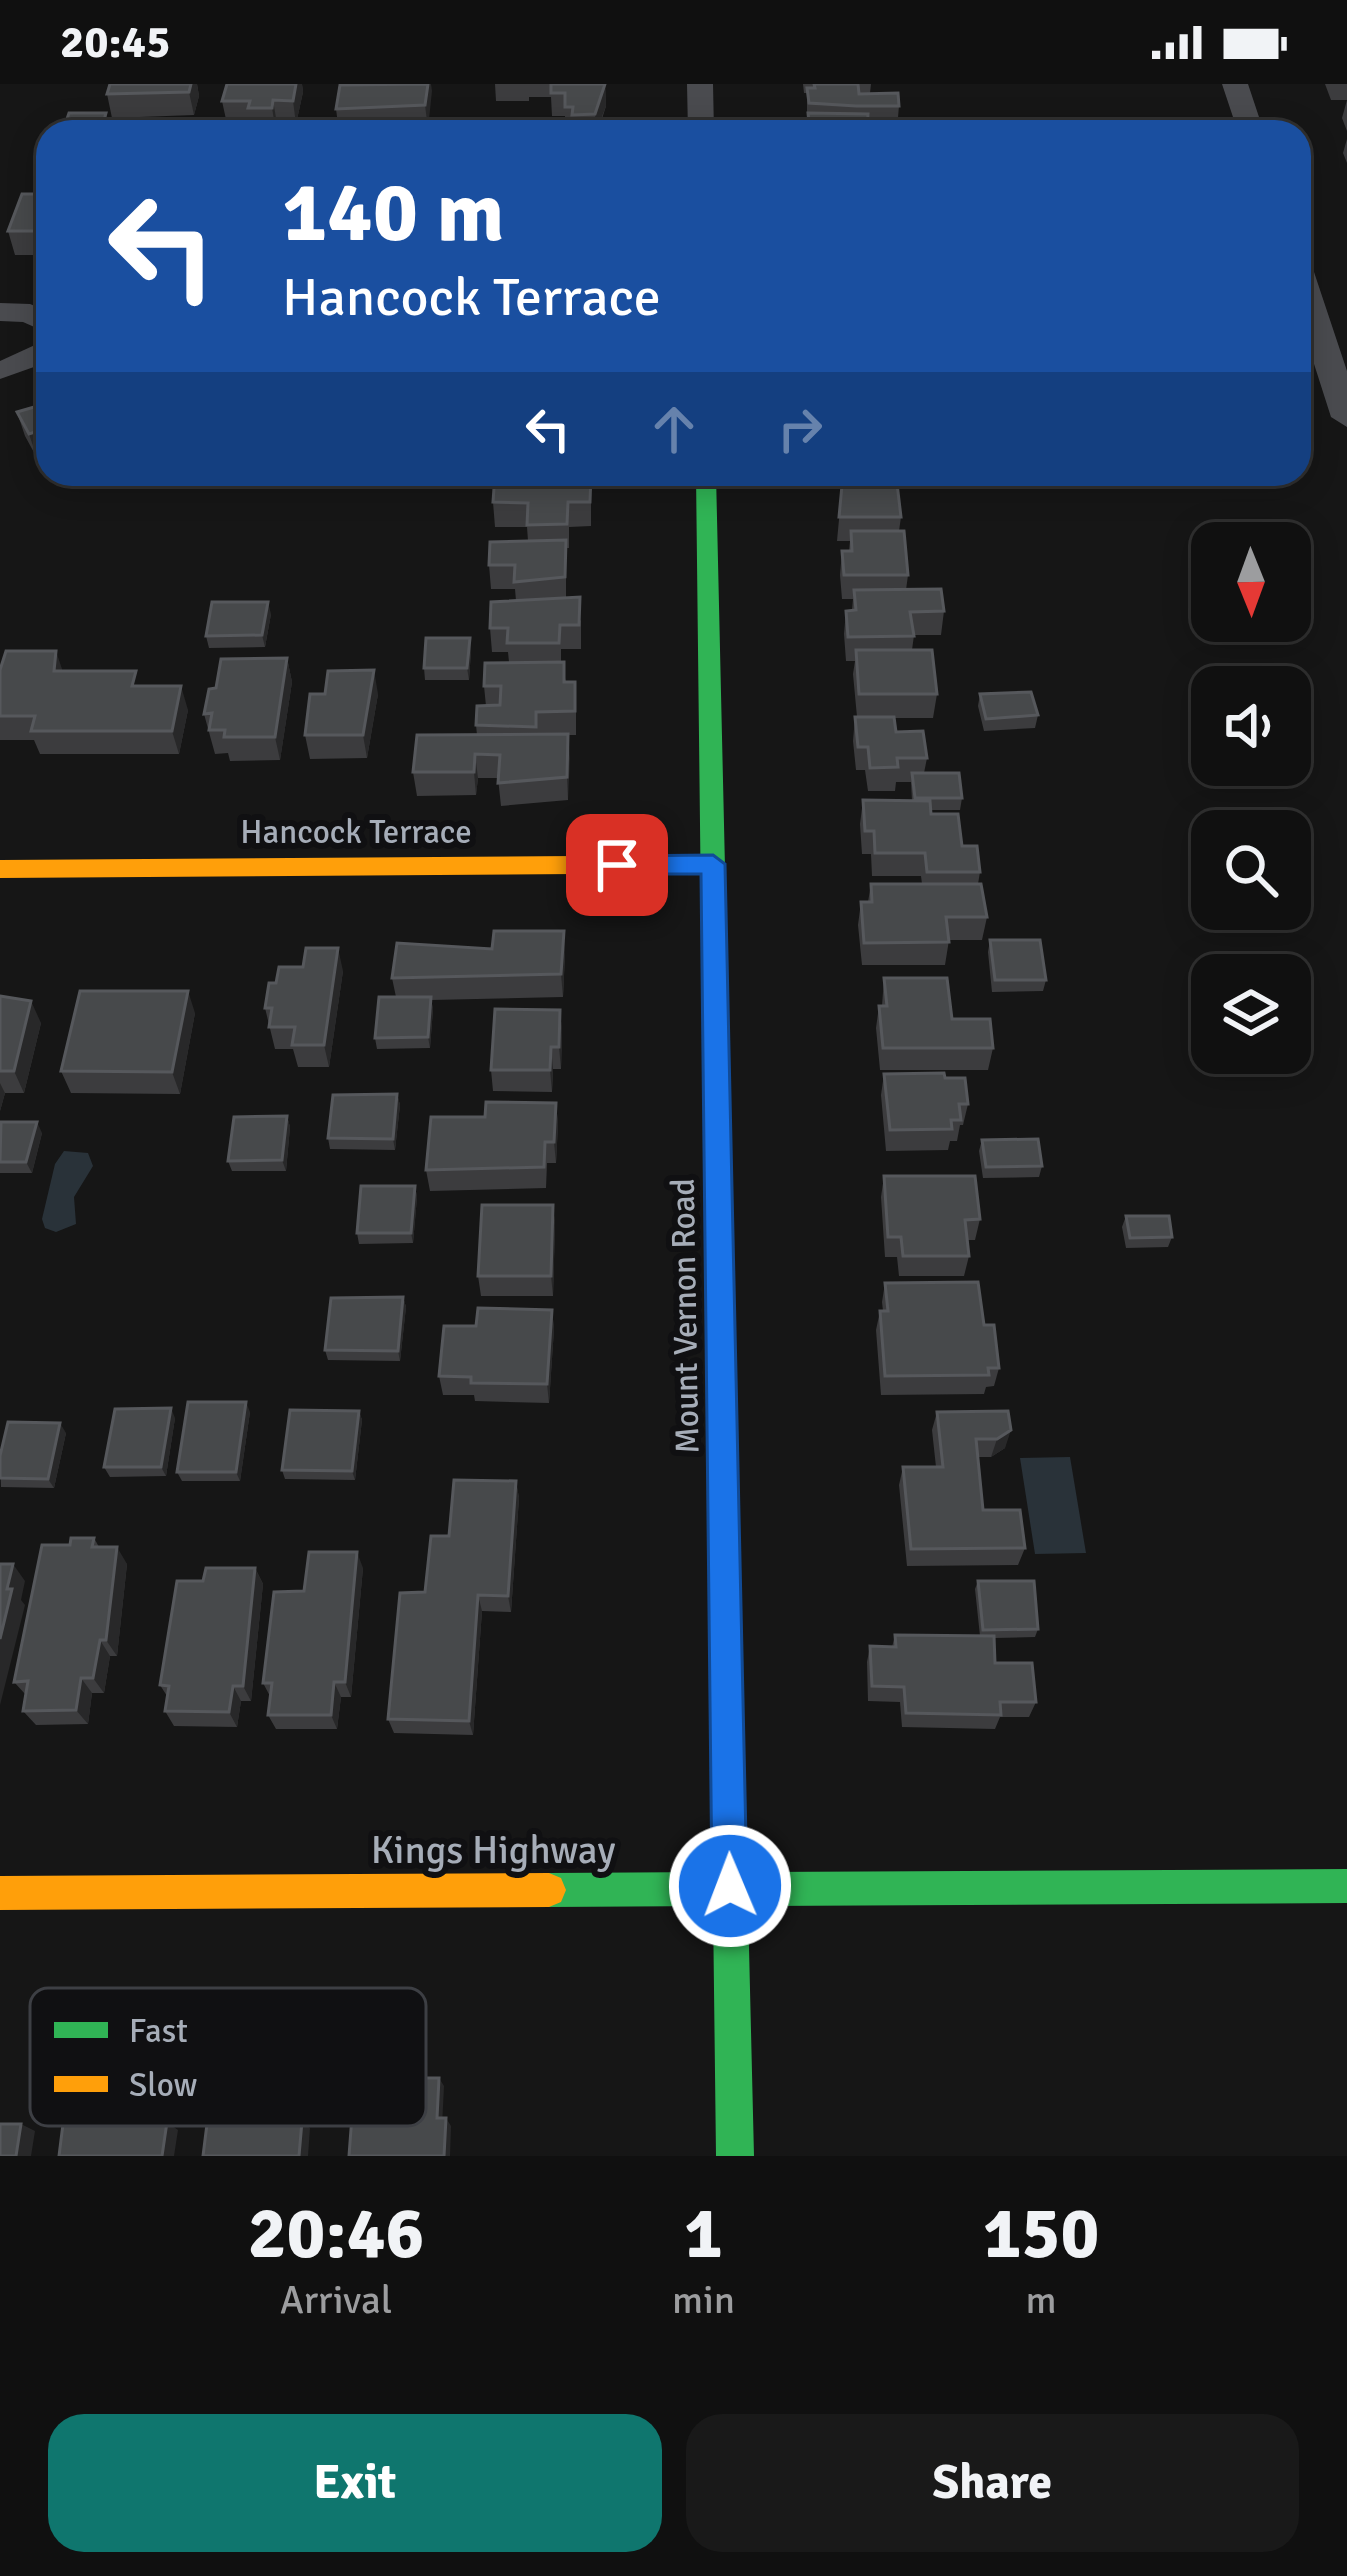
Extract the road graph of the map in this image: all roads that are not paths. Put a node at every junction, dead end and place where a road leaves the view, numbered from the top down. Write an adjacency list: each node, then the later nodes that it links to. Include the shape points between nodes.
1 (700, 84): 3 (street)
2 (1235, 84): 4 (street)
3 (701, 120)
4 (1247, 120)
5 (1311, 308): 10 (street)
6 (0, 312): 7 (street)
7 (36, 317)
8 (36, 356): 9 (street)
9 (0, 370)
10 (1347, 417)
11 (706, 486): 12 (street, Mount Vernon Road)
12 (713, 864): 13 (street, Hancock Terrace); 14 (street, Mount Vernon Road)
13 (0, 869)
14 (730, 1886): 15 (street, Kings Highway); 16 (street, Kings Highway); 17 (street, Mount Vernon Road)
15 (1347, 1886)
16 (0, 1893)
17 (735, 2156)

